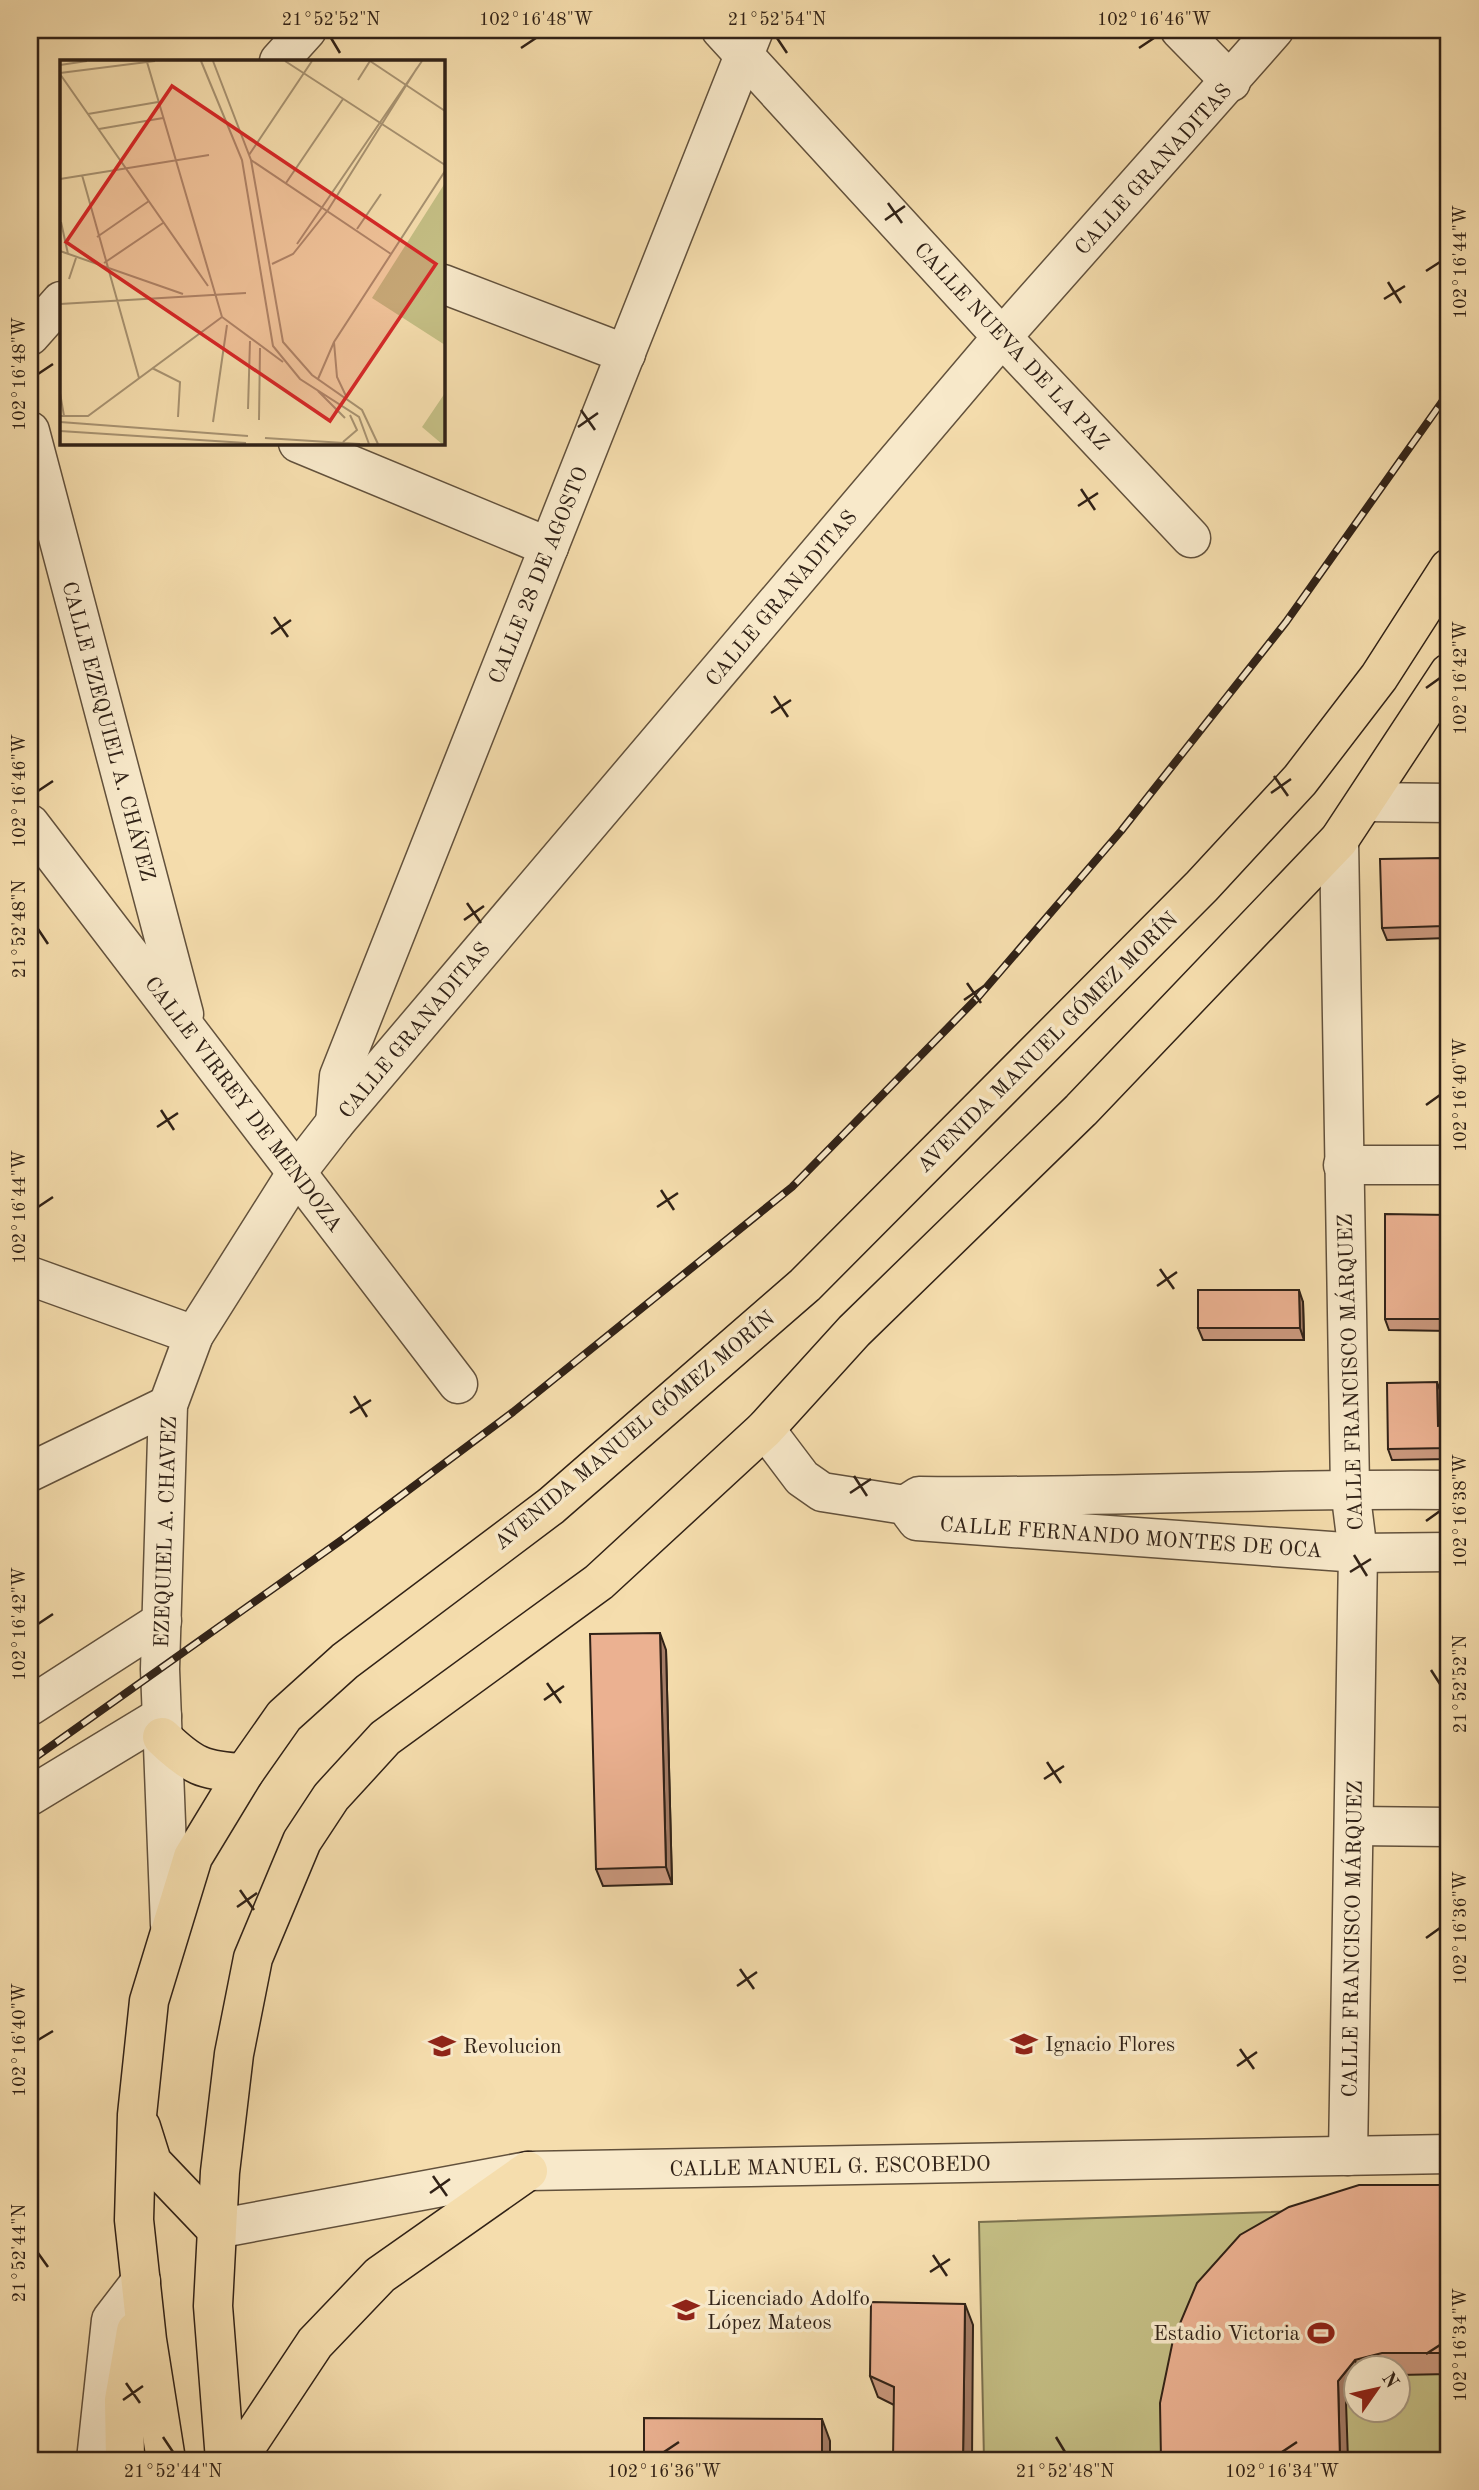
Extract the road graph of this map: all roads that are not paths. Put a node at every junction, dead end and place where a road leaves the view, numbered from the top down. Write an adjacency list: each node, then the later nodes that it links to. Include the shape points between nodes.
1 (307, 30): 5 (street)
2 (1180, 30): 6 (street)
3 (1274, 30): 6 (street, CALLE GRANADITAS)
4 (740, 38): 10 (street, CALLE NUEVA DE LA PAZ); 11 (street, CALLE 28 DE AGOSTO)
5 (279, 60)
6 (1231, 82): 10 (street, CALLE GRANADITAS)
7 (444, 284): 11 (street)
8 (60, 302): 9 (street)
9 (41, 337)
10 (1002, 337): 14 (street, CALLE NUEVA DE LA PAZ); 23 (street, CALLE GRANADITAS)
11 (626, 354): 15 (street, CALLE 28 DE AGOSTO)
12 (30, 431): 22 (street, CALLE EZEQUIEL A. CHÁVEZ)
13 (300, 444): 15 (street)
14 (1191, 538)
15 (549, 547): 23 (street, CALLE 28 DE AGOSTO, via 338,1076)
16 (1449, 568): 41 (main road, AVENIDA MANUEL GÓMEZ MORÍN, via 1379,677 1300,780 1202,887 805,1285 551,1506 345,1661 284,1716)
17 (1449, 673): 18 (main road)
18 (1367, 802): 19 (street); 21 (main road)
19 (1449, 803)
20 (30, 824): 22 (street, CALLE VIRREY DE MENDOZA)
21 (1339, 840): 24 (street, CALLE FRANCISCO MÁRQUEZ); 31 (main road, via 1081,1110 854,1331)
22 (189, 1032): 26 (street, CALLE VIRREY DE MENDOZA)
23 (335, 1123): 26 (street, CALLE GRANADITAS)
24 (1343, 1165): 25 (street); 33 (street, CALLE FRANCISCO MÁRQUEZ)
25 (1449, 1165)
26 (297, 1172): 28 (street, EZEQUIEL A. CHAVEZ); 29 (street, CALLE VIRREY DE MENDOZA)
27 (30, 1276): 28 (street)
28 (194, 1335): 30 (street, EZEQUIEL A. CHAVEZ)
29 (458, 1384)
30 (169, 1405): 32 (street); 38 (street, EZEQUIEL A. CHAVEZ)
31 (765, 1429): 35 (street, CALLE FERNANDO MONTES DE OCA, via 802,1478 822,1492); 50 (main road, via 599,1582 385,1738 331,1797 302,1841 253,1958 234,2054)
32 (30, 1472)
33 (1350, 1489): 34 (street, CALLE FERNANDO MONTES DE OCA); 35 (street, CALLE FERNANDO MONTES DE OCA, via 1072,1498 919,1496); 37 (street, CALLE FRANCISCO MÁRQUEZ)
34 (1449, 1490)
35 (905, 1505): 37 (street, CALLE FERNANDO MONTES DE OCA, via 916,1521)
36 (1449, 1552): 37 (street, CALLE FERNANDO MONTES DE OCA)
37 (1358, 1553): 43 (street, CALLE FRANCISCO MÁRQUEZ)
38 (162, 1621): 39 (street); 40 (street, EZEQUIEL A. CHAVEZ)
39 (30, 1706)
40 (162, 1726): 41 (main road, via 184,1759 199,1768); 42 (street); 45 (street, EZEQUIEL A. CHAVEZ)
41 (244, 1773): 45 (main road, AVENIDA MANUEL GÓMEZ MORÍN, via 193,1857)
42 (30, 1796)
43 (1354, 1826): 44 (street); 48 (street, CALLE FRANCISCO MÁRQUEZ)
44 (1449, 1827)
45 (170, 1926): 46 (main road, AVENIDA MANUEL GÓMEZ MORÍN, via 149,2001)
46 (137, 2115): 50 (main road, via 152,2162); 51 (main road, AVENIDA MANUEL GÓMEZ MORÍN, via 134,2220)
47 (1449, 2154): 48 (street, CALLE MANUEL G. ESCOBEDO)
48 (1348, 2156): 49 (street, CALLE MANUEL G. ESCOBEDO)
49 (528, 2171): 50 (street, CALLE MANUEL G. ESCOBEDO); 56 (main road, via 380,2275 315,2343)
50 (216, 2229): 55 (main road, via 213,2306)
51 (142, 2291): 52 (street, via 111,2320); 53 (main road, via 124,2400); 54 (main road, AVENIDA MANUEL GÓMEZ MORÍN)
52 (96, 2460)
53 (125, 2460)
54 (166, 2460)
55 (225, 2460)
56 (241, 2460)

